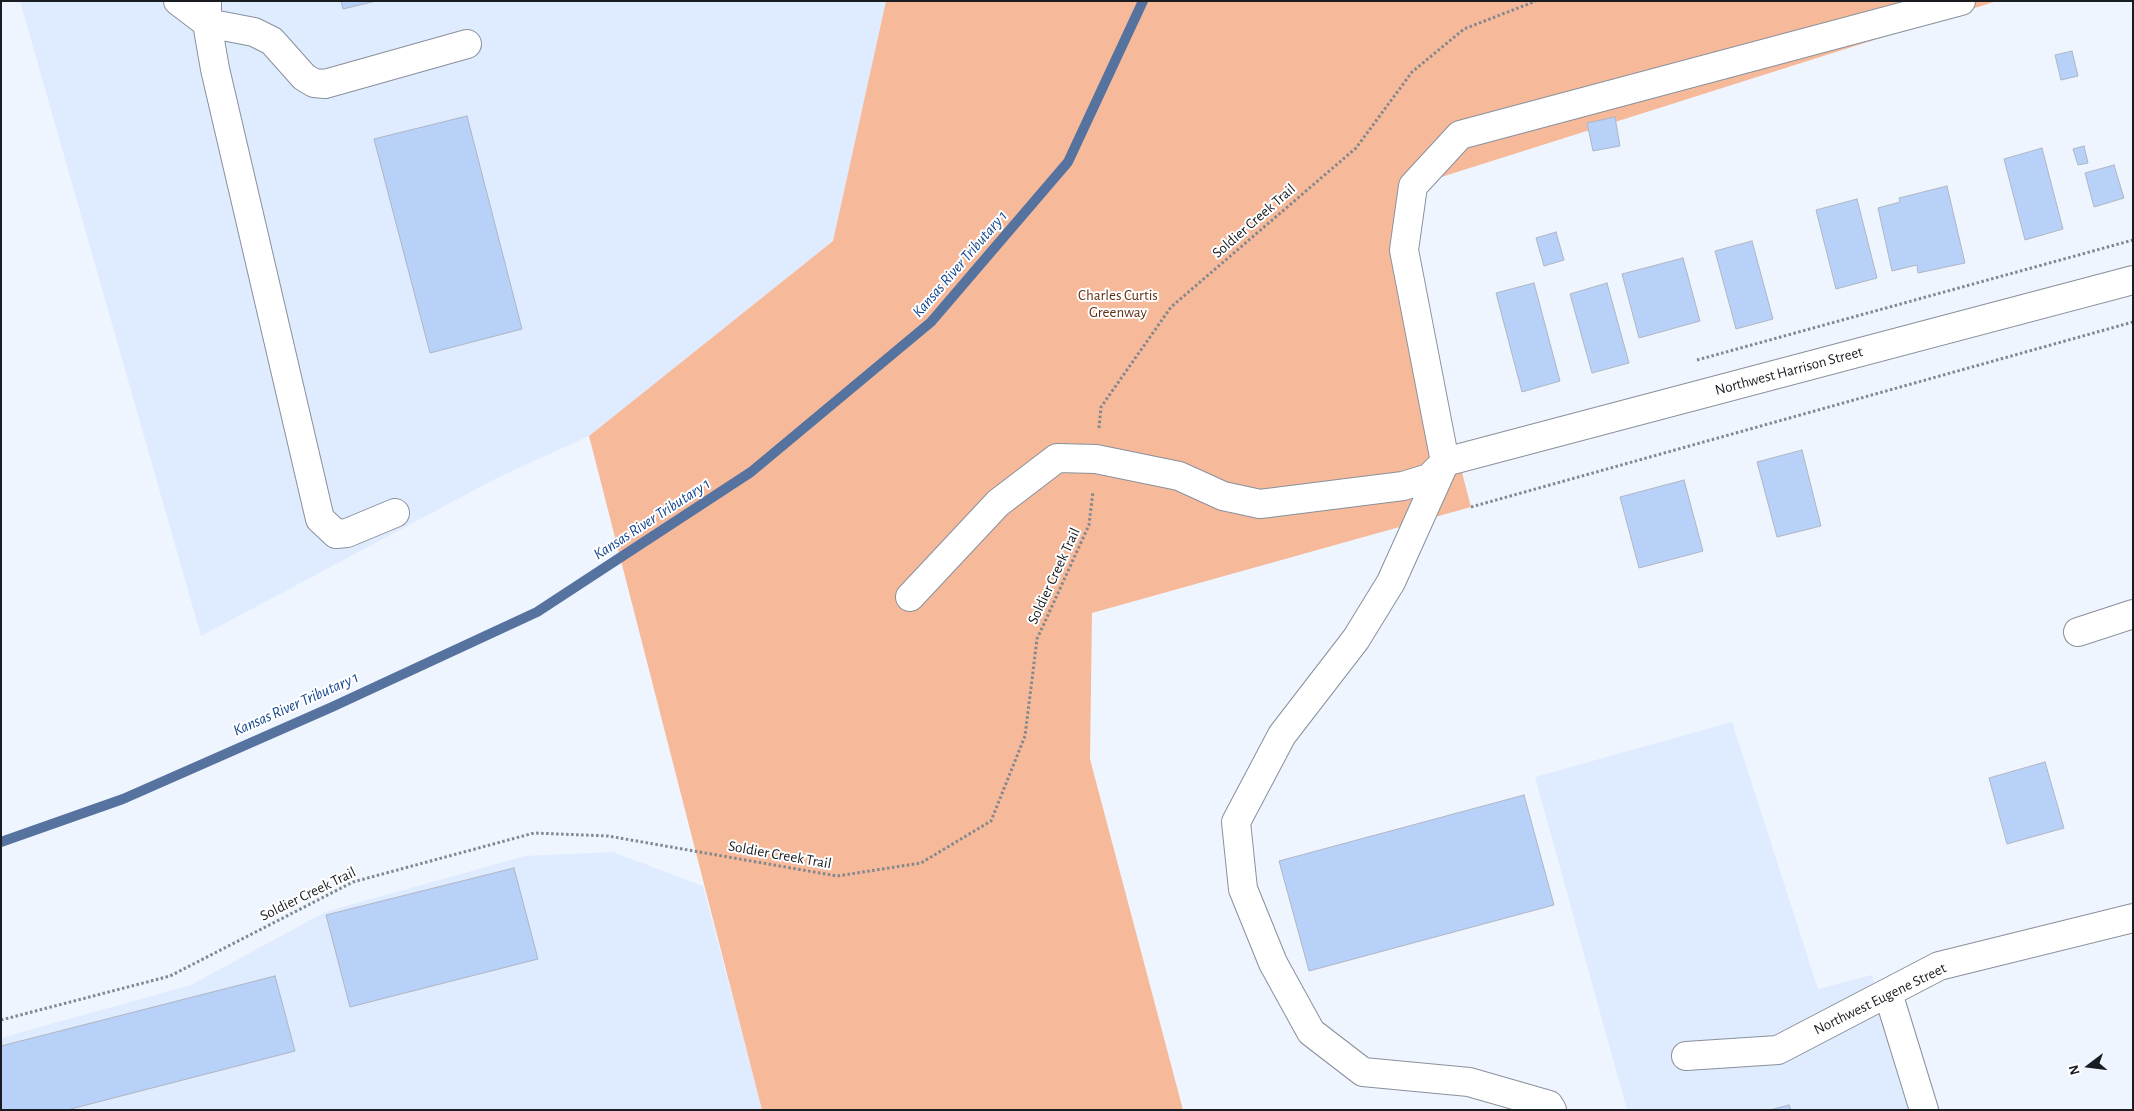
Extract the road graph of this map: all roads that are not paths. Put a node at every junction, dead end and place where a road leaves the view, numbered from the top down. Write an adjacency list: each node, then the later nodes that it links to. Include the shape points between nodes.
1 (178, 1): 3 (street)
2 (1961, 1): 6 (street, via 1460,135 1413,186 1404,250)
3 (207, 12): 4 (street, via 272,41 304,78 314,83 325,84); 7 (street, via 215,69 320,519 336,534 347,533)
4 (467, 44)
5 (2133, 280): 6 (street, Northwest Harrison Street)
6 (1445, 462): 8 (street, via 1429,478 1403,486 1260,504 1222,496 1179,476 1096,459 1057,458 998,503); 14 (street, via 1391,582 1356,639 1282,735 1236,822 1243,889 1273,963 1311,1032 1363,1072 1469,1082 1549,1105)
7 (395, 513)
8 (910, 597)
9 (2133, 614): 10 (street)
10 (2078, 632)
11 (2133, 918): 12 (street, Northwest Eugene Street, via 1939,966)
12 (1888, 993): 13 (street, Northwest Eugene Street, via 1778,1050); 15 (street)
13 (1686, 1056)
14 (1552, 1110)
15 (1924, 1110)

